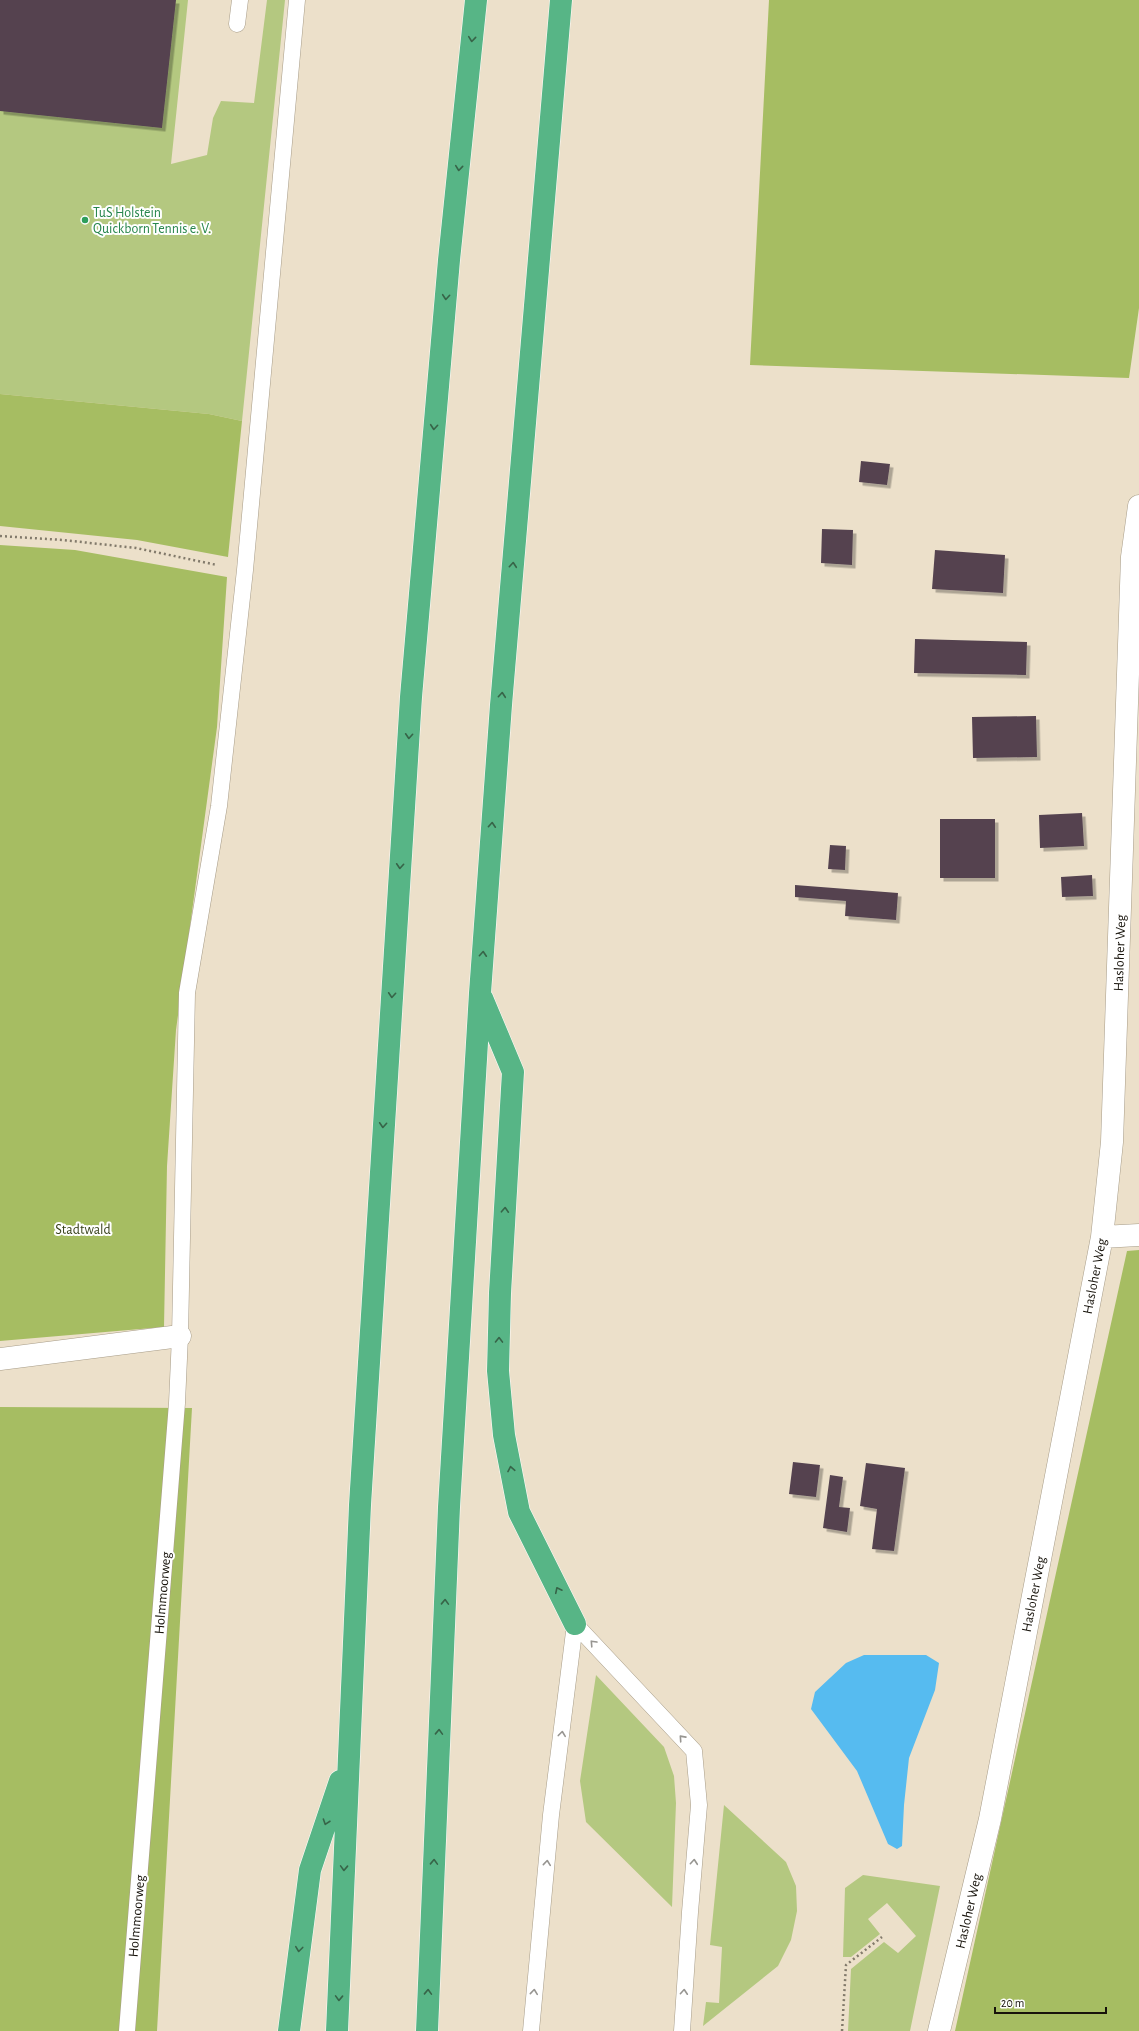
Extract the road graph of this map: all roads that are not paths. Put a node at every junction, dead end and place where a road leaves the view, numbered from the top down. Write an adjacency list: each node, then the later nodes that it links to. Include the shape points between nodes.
1 (240, 0): 5 (lane)
2 (297, 0): 10 (lane, Holmmoorweg, via 245,570 219,806 186,993)
3 (476, 0): 13 (highway, one-way to 13, via 449,260 411,697 374,1273)
4 (561, 0): 7 (highway, one-way to 4, via 502,697)
5 (237, 24)
6 (1139, 506): 9 (street, Hasloher Weg, via 1132,557 1112,1142)
7 (480, 993): 12 (highway, one-way to 7, via 519,1512 504,1435 498,1371 513,1072); 17 (highway, one-way to 7, via 448,1507)
8 (1139, 1235): 9 (street)
9 (1102, 1237): 20 (street, Hasloher Weg, via 990,1819)
10 (180, 1336): 11 (street); 14 (lane, Holmmoorweg, via 177,1403)
11 (0, 1359)
12 (575, 1624): 18 (lane, one-way to 12, via 551,1815); 19 (lane, one-way to 12, via 700,1805 694,1751)
13 (348, 1759): 15 (highway, one-way to 15, via 310,1870); 16 (highway, one-way to 16)
14 (127, 2031)
15 (289, 2031)
16 (337, 2031)
17 (427, 2031)
18 (531, 2031)
19 (682, 2031)
20 (939, 2031)

